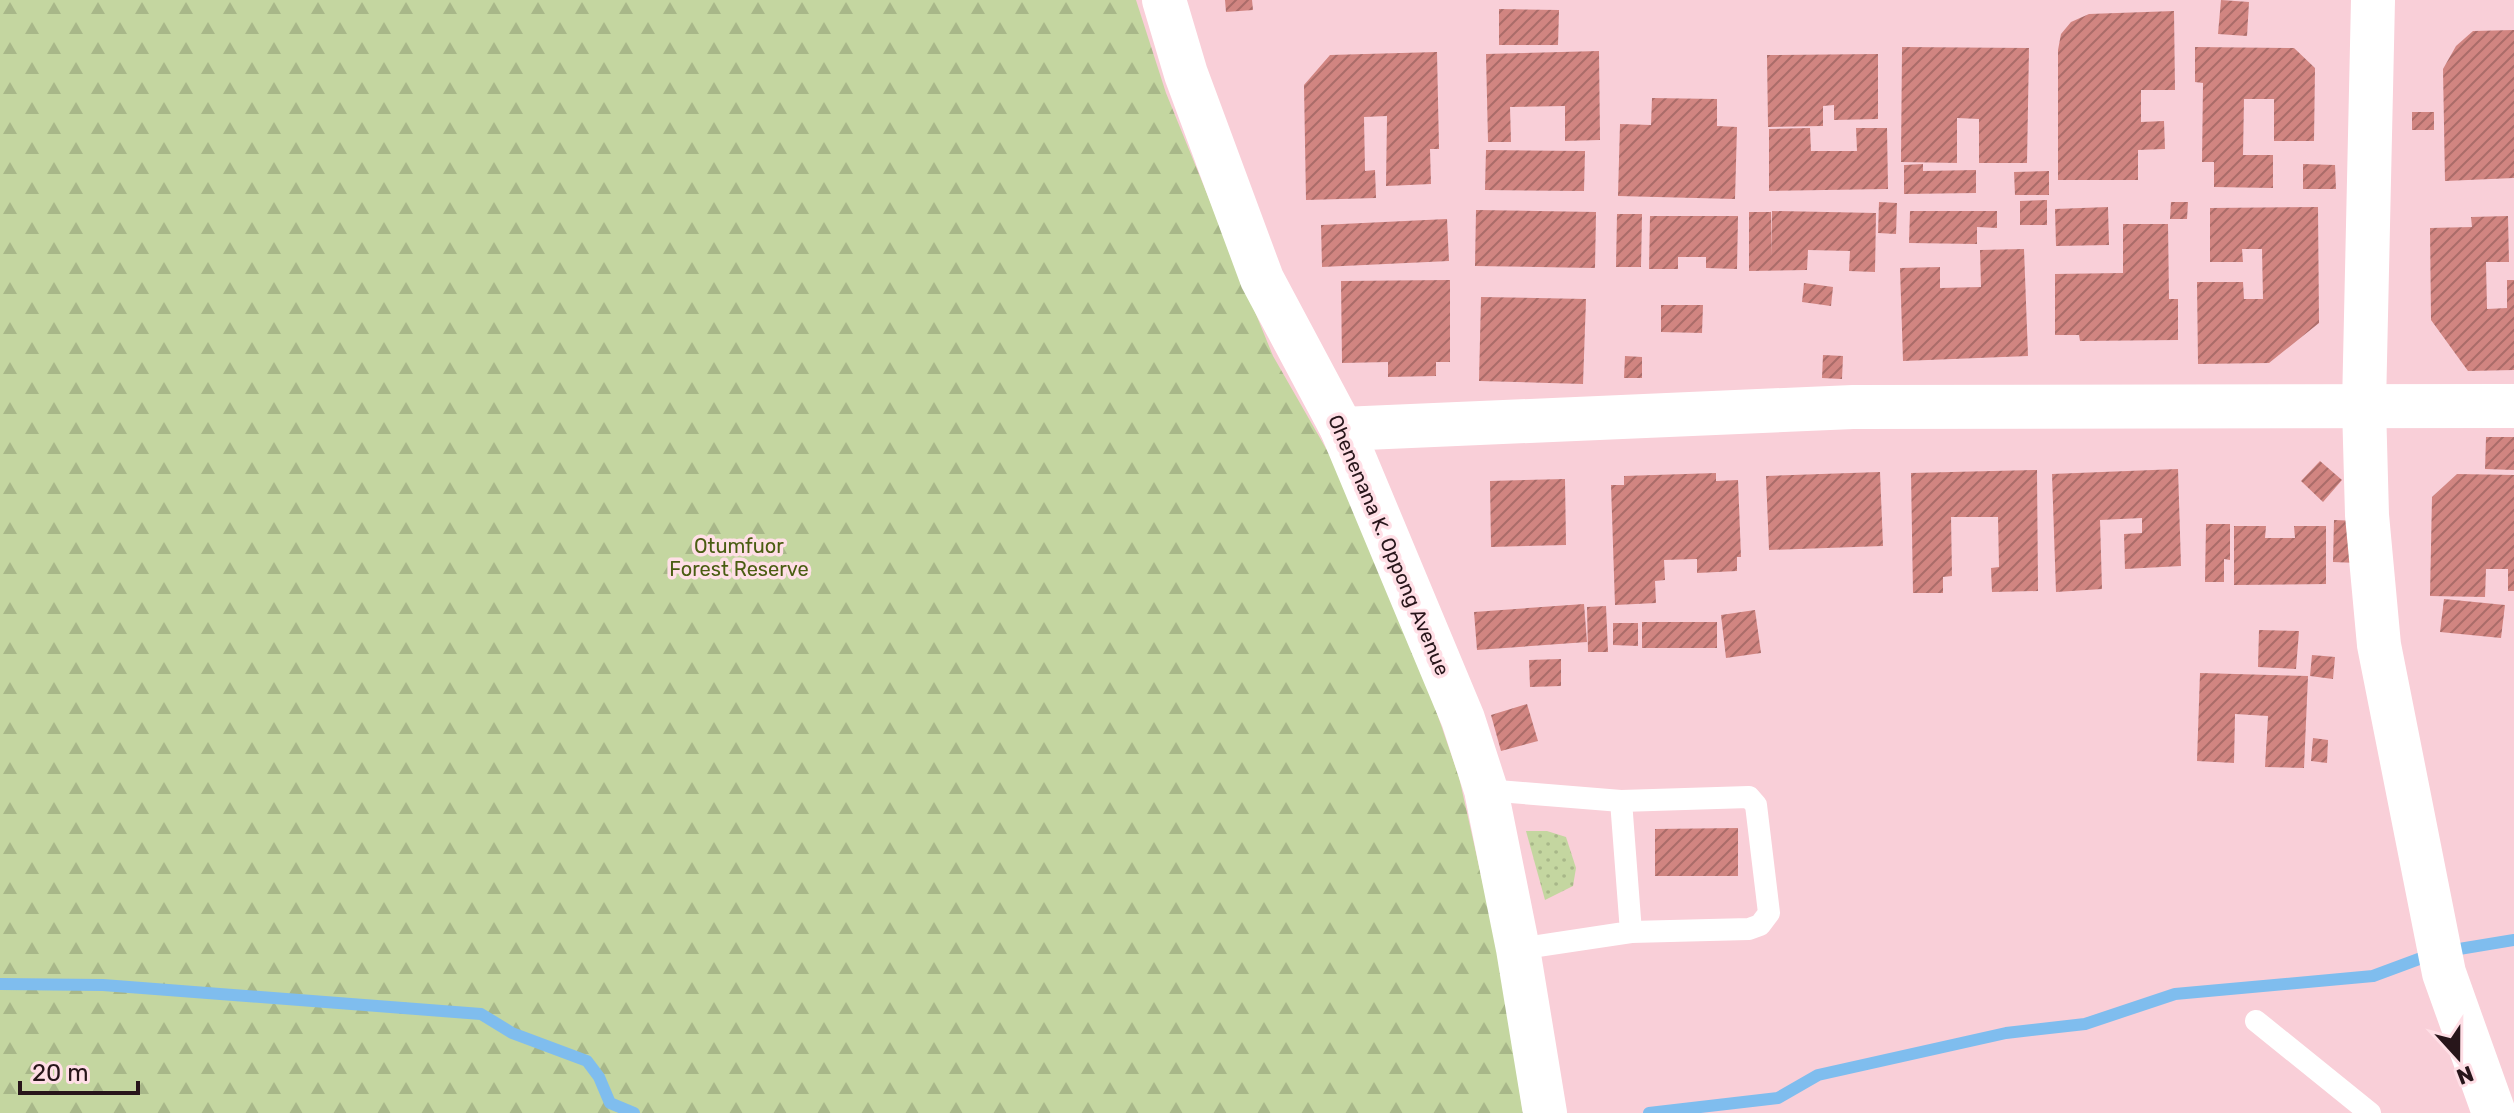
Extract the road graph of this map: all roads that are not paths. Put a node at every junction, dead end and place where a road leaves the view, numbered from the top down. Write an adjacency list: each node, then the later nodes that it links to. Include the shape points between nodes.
1 (1164, 0): 5 (street, Ohenenana K. Oppong Avenue, via 1262,279)
2 (2373, 0): 3 (street)
3 (2364, 406): 4 (street); 5 (street, via 1853,407); 13 (street, via 2379,645 2444,973)
4 (2514, 406)
5 (1342, 429): 6 (street, Ohenenana K. Oppong Avenue, via 1463,719)
6 (1486, 790): 7 (lane); 9 (street, Ohenenana K. Oppong Avenue)
7 (1621, 801): 8 (lane); 8 (lane, via 1749,797 1756,805 1769,913 1749,929)
8 (1631, 932): 9 (lane)
9 (1518, 949): 11 (street, Ohenenana K. Oppong Avenue)
10 (2256, 1021): 12 (lane)
11 (1545, 1113)
12 (2370, 1113)
13 (2494, 1113)

